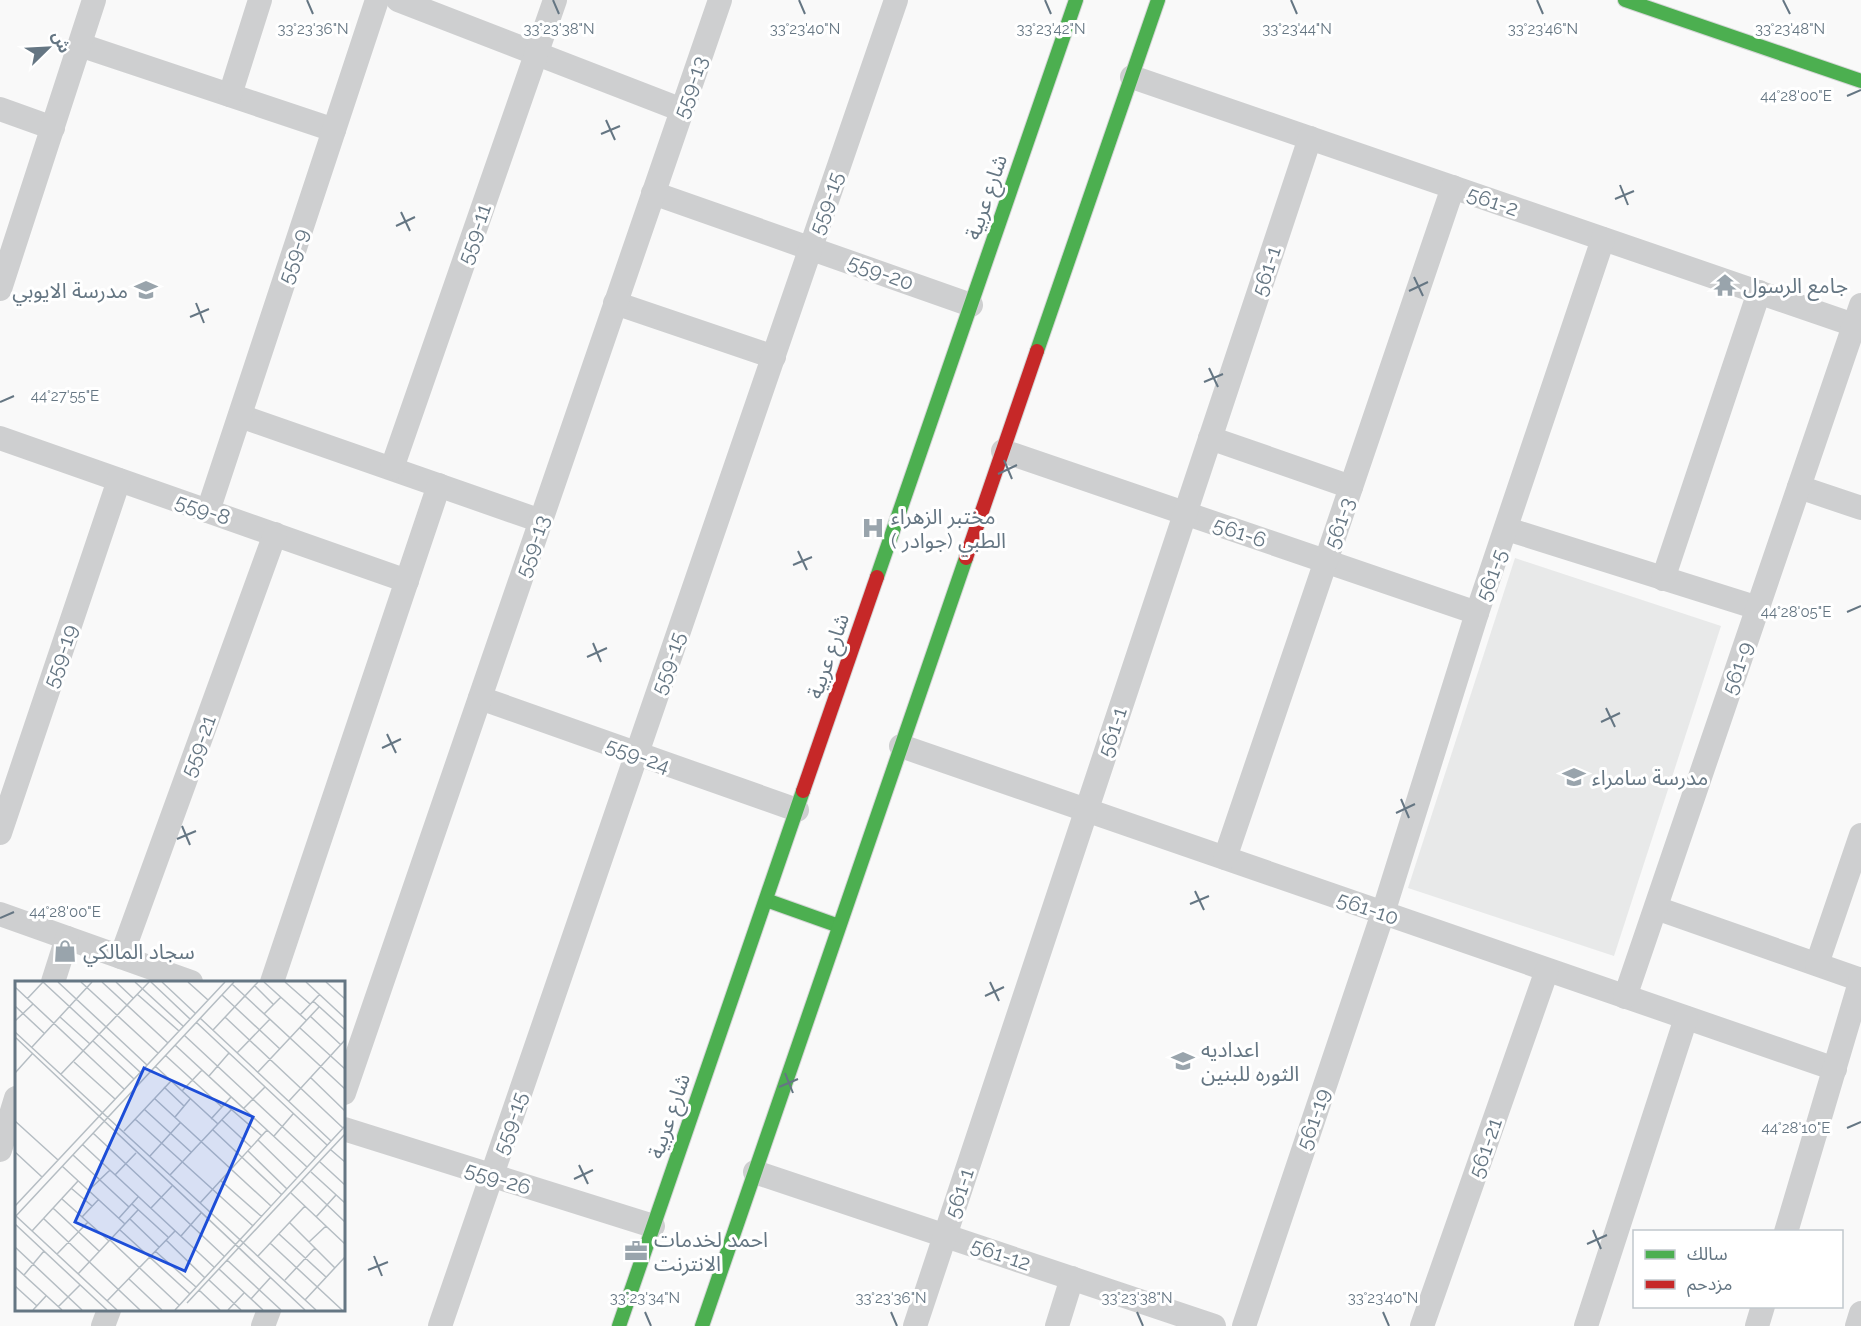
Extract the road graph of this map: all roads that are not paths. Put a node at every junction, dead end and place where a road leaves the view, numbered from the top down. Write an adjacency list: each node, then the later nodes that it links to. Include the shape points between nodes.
1 (94, 0): 11 (street)
2 (260, 0): 15 (street)
3 (377, 0): 19 (street, 559-9)
4 (398, 0): 12 (street)
5 (555, 0): 12 (street, 559-11)
6 (720, 0): 17 (street, 559-13)
7 (897, 0): 24 (street, 559-15)
8 (1076, 0): 28 (main road, شارع عربية)
9 (1158, 0): 13 (main road)
10 (1625, 0): 14 (main road)
11 (80, 45): 15 (street); 18 (street)
12 (537, 54): 17 (street); 35 (street, 559-11)
13 (1132, 77): 20 (street, 561-2); 34 (main road)
14 (1861, 81)
15 (231, 95): 19 (street)
16 (0, 109): 18 (street)
17 (682, 110): 22 (street, 559-13)
18 (53, 128): 25 (street)
19 (334, 130): 31 (street, 559-9)
20 (1310, 138): 21 (street, 561-2); 33 (street, 561-1)
21 (1453, 187): 23 (street, 561-2); 38 (street, 561-3)
22 (653, 193): 24 (street, 559-20); 27 (street, 559-13)
23 (1603, 239): 26 (street, 561-2); 44 (street, 561-5)
24 (812, 247): 28 (street, 559-20); 30 (street, 559-15)
25 (0, 289)
26 (1759, 292): 29 (street, 561-2); 47 (street)
27 (615, 303): 30 (street); 43 (street, 559-13)
28 (971, 304): 54 (main road, شارع عربية)
29 (1858, 315): 39 (street, 561-9)
30 (774, 357): 53 (street, 559-15)
31 (240, 416): 35 (street); 41 (street, 559-9)
32 (0, 438): 36 (street, 559-8)
33 (1210, 438): 38 (street); 42 (street, 561-1)
34 (1003, 451): 42 (street, 561-6); 52 (main road)
35 (392, 468): 37 (street)
36 (119, 480): 41 (street, 559-8); 56 (street, 559-19)
37 (439, 485): 43 (street); 48 (street)
38 (1351, 487): 46 (street, 561-3)
39 (1799, 487): 40 (street); 49 (street, 561-9)
40 (1861, 508)
41 (208, 511): 45 (street, 559-8)
42 (1185, 514): 46 (street, 561-6); 55 (street, 561-1)
43 (541, 521): 51 (street, 559-13)
44 (1507, 529): 47 (street); 50 (street, 561-5)
45 (274, 534): 48 (street, 559-8); 65 (street, 559-21)
46 (1326, 561): 50 (street, 561-6); 58 (street, 561-3)
47 (1663, 579): 49 (street)
48 (407, 581): 71 (street)
49 (1758, 608): 60 (street, 561-9)
50 (1477, 613): 61 (street, 561-5)
51 (480, 698): 53 (street, 559-24); 74 (street, 559-13)
52 (901, 746): 55 (street, 561-10); 63 (main road)
53 (637, 755): 54 (street, 559-24); 81 (street, 559-15)
54 (797, 810): 59 (main road, شارع عربية)
55 (1086, 810): 58 (street, 561-10); 84 (street, 561-1)
56 (0, 833)
57 (1861, 835): 66 (street)
58 (1225, 858): 61 (street, 561-10)
59 (766, 900): 63 (main road); 82 (main road, شارع عربية)
60 (1656, 908): 66 (street); 72 (street, 561-9)
61 (1383, 912): 67 (street, 561-10); 98 (street, 561-19)
62 (0, 914): 64 (street)
63 (839, 926): 80 (main road)
64 (67, 938): 65 (street); 69 (street)
65 (121, 957): 70 (street)
66 (1817, 964): 68 (street)
67 (1547, 970): 72 (street, 561-10); 99 (street, 561-21)
68 (1861, 980): 75 (street)
69 (53, 981)
70 (187, 981)
71 (272, 981)
72 (1625, 997): 73 (street, 561-10)
73 (1686, 1018): 75 (street, 561-10); 100 (street)
74 (352, 1041): 76 (street, 559-13)
75 (1835, 1070): 83 (street)
76 (345, 1086)
77 (15, 1101): 79 (street)
78 (345, 1129): 81 (street, 559-26)
79 (0, 1150)
80 (755, 1172): 84 (street, 561-12); 94 (main road)
81 (492, 1176): 82 (street, 559-26); 92 (street, 559-15)
82 (653, 1226): 93 (main road, شارع عربية)
83 (1787, 1230)
84 (945, 1236): 85 (street, 561-12); 95 (street, 561-1)
85 (1072, 1278): 96 (street); 97 (street, 561-12)
86 (1762, 1308): 101 (street)
87 (109, 1311): 90 (street)
88 (269, 1311): 91 (street)
89 (1861, 1314): 102 (street)
90 (103, 1326)
91 (263, 1326)
92 (440, 1326)
93 (619, 1326)
94 (702, 1326)
95 (915, 1326)
96 (1057, 1326)
97 (1214, 1326)
98 (1244, 1326)
99 (1422, 1326)
100 (1586, 1326)
101 (1757, 1326)
102 (1857, 1326)

